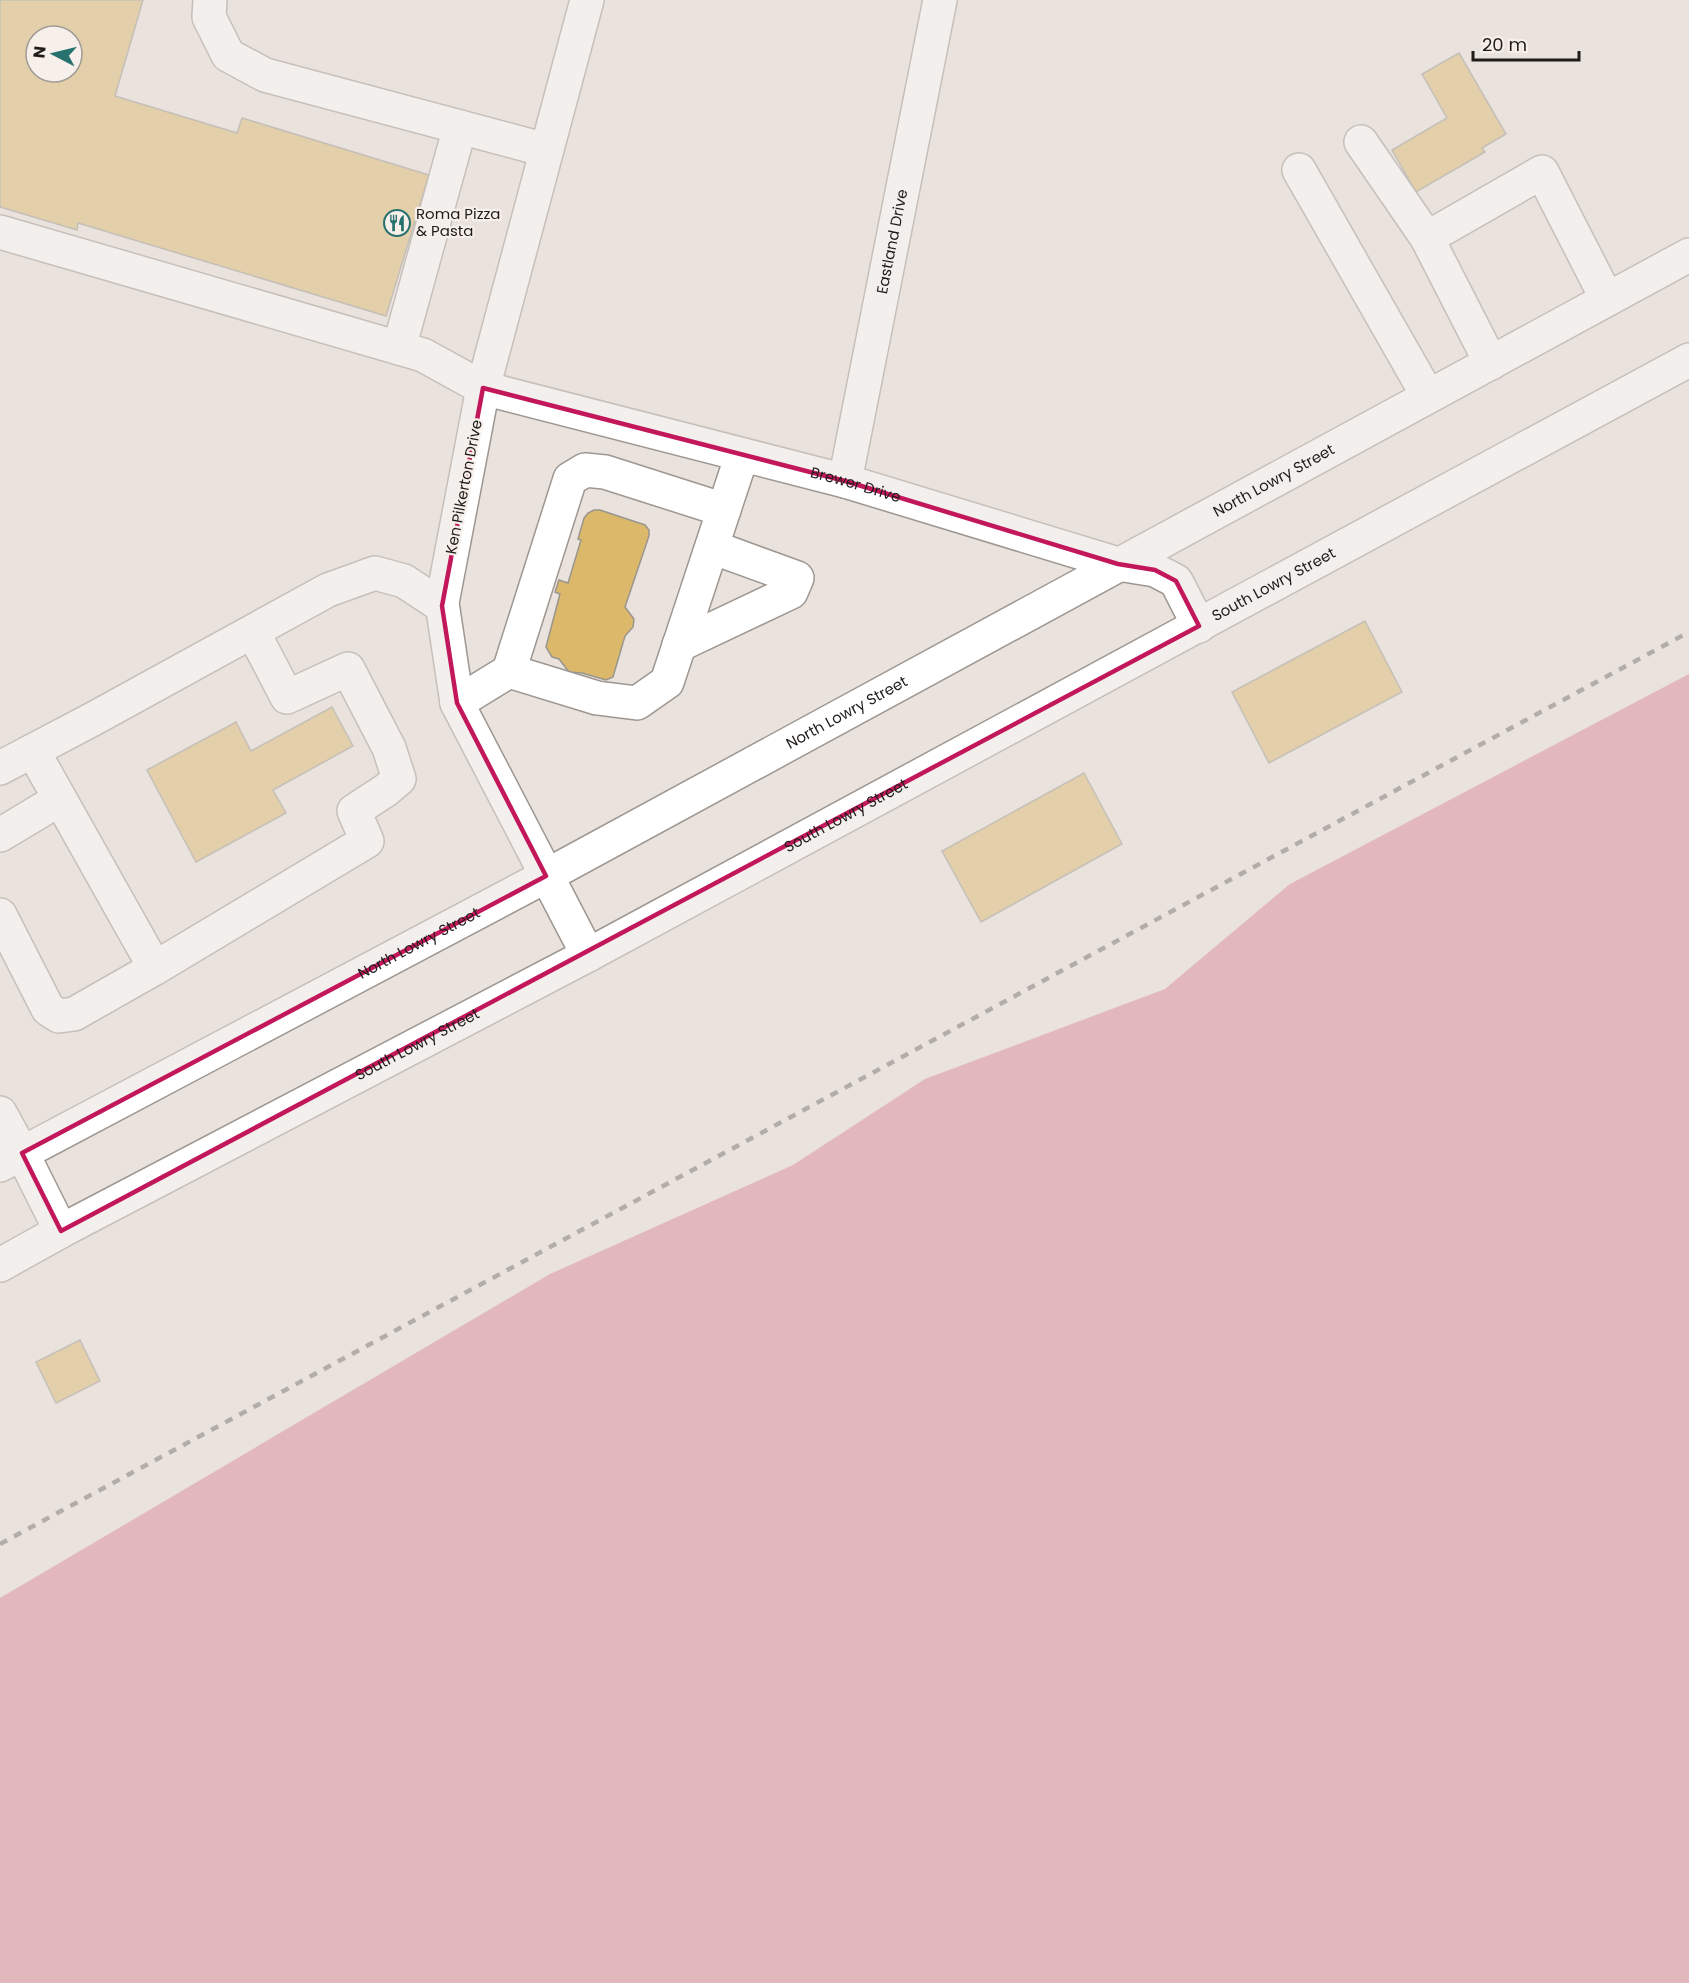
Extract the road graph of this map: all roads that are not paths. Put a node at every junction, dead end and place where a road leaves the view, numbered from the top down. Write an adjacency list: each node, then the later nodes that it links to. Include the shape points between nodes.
1 (210, 0): 4 (main road, via 209,17 228,55 265,75)
2 (587, 0): 6 (main road, Ken Pilkerton Drive)
3 (939, 0): 18 (main road, Eastland Drive)
4 (460, 127): 6 (main road); 12 (main road)
5 (1361, 142): 9 (main road)
6 (546, 150): 15 (main road, Ken Pilkerton Drive)
7 (1299, 170): 16 (main road)
8 (0, 232): 12 (main road, Brewer Drive)
9 (1426, 238): 11 (main road, via 1542,172); 14 (main road)
10 (1689, 255): 11 (main road, North Lowry Street)
11 (1607, 299): 14 (main road, North Lowry Street)
12 (399, 348): 15 (main road, Brewer Drive, via 423,355)
13 (1689, 360): 23 (main road, South Lowry Street)
14 (1491, 363): 16 (main road, North Lowry Street)
15 (483, 388): 17 (main road, Brewer Drive); 22 (main road, Ken Pilkerton Drive)
16 (1428, 396): 21 (main road, North Lowry Street)
17 (742, 455): 18 (main road, Brewer Drive); 19 (main road)
18 (844, 481): 21 (main road, Brewer Drive)
19 (724, 510): 20 (main road); 26 (main road, via 605,472 585,470 570,478)
20 (712, 547): 25 (main road); 25 (main road, via 797,578 791,592)
21 (1118, 564): 23 (main road, Brewer Drive, via 1155,570 1176,582); 32 (main road, North Lowry Street)
22 (442, 606): 24 (main road, via 404,581 375,573 328,590); 27 (main road, Ken Pilkerton Drive)
23 (1199, 626): 34 (main road, South Lowry Street)
24 (253, 632): 28 (main road); 35 (main road, via 287,697 348,669 389,748 399,779 354,811 367,841)
25 (680, 645): 26 (main road, via 667,682 637,703 597,698)
26 (509, 672): 27 (main road)
27 (457, 703): 32 (main road, Ken Pilkerton Drive)
28 (33, 751): 29 (main road); 30 (main road)
29 (0, 768)
30 (60, 798): 31 (main road); 35 (main road)
31 (0, 835)
32 (546, 876): 34 (main road, Ken Pilkerton Drive); 37 (main road, North Lowry Street)
33 (0, 915): 35 (main road, via 48,1009 59,1016 74,1014)
34 (588, 955): 38 (main road, South Lowry Street)
35 (155, 968)
36 (0, 1113): 37 (main road)
37 (11, 1159): 38 (main road)
38 (61, 1231): 39 (main road, South Lowry Street)
39 (0, 1265)

